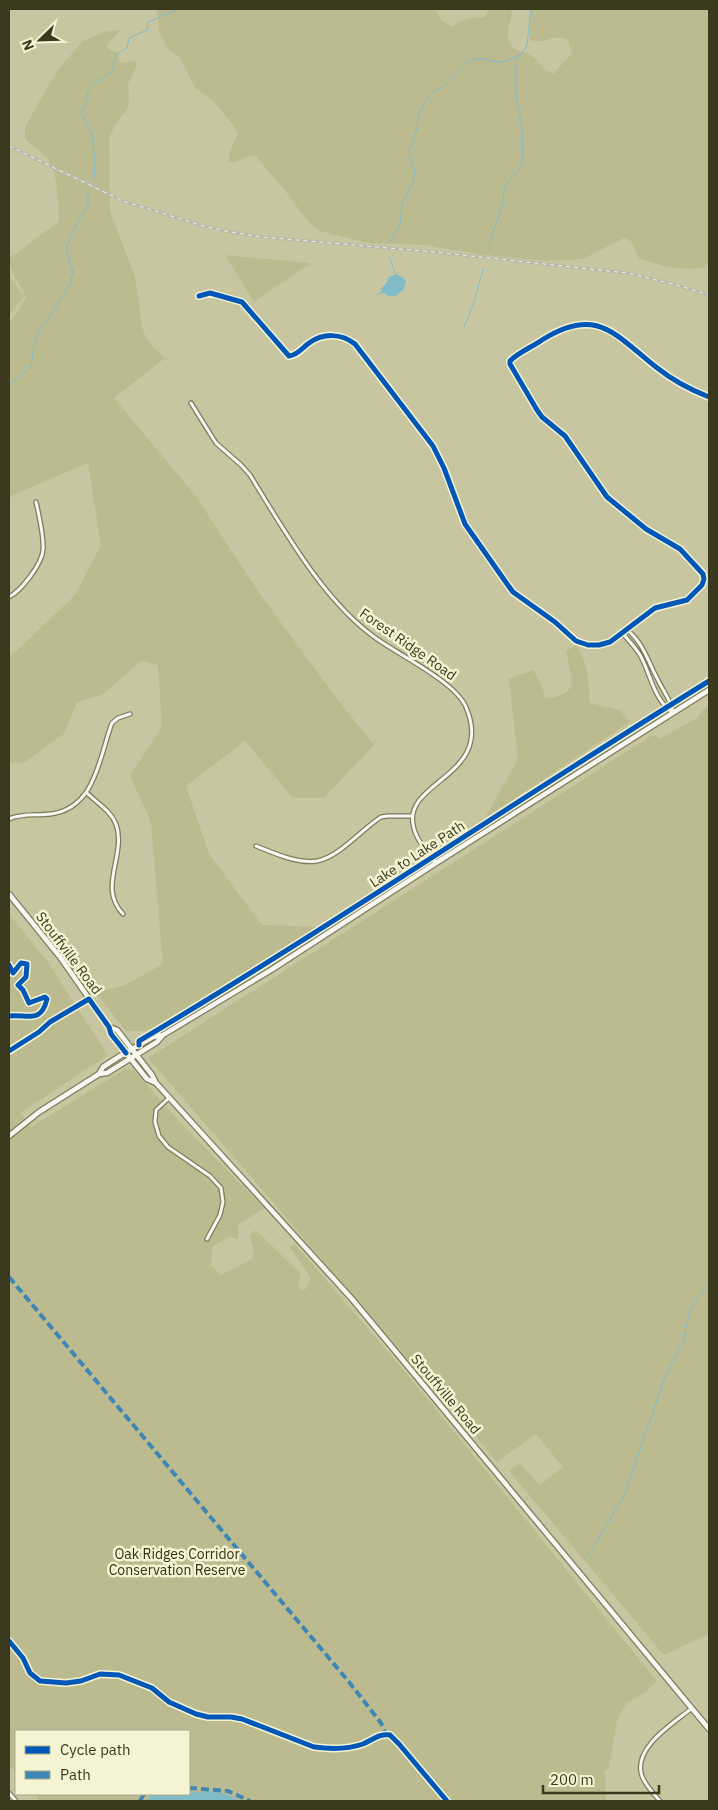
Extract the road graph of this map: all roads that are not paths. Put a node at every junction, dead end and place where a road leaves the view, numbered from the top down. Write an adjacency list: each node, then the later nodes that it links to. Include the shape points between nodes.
1 (199, 296): 6 (street, via 210,293 242,302 288,356 325,336 351,341 433,446 465,524 513,592 576,641 599,645 610,642)
2 (709, 397): 6 (street, via 663,372 612,331 589,325 559,330 510,361 537,410 565,436 607,497 646,529 680,549 703,574 702,585 688,600 655,608)
3 (191, 403): 11 (street, Forest Ridge Road, via 216,443 250,475 318,580 338,605 361,627 446,684 462,700 471,725 468,749 459,765 416,802)
4 (36, 502): 5 (street, via 42,555 18,592)
5 (9, 597)
6 (626, 630): 8 (street, via 646,651); 8 (street, via 625,636 640,655 651,683 665,707)
7 (709, 690): 8 (main road)
8 (673, 712): 14 (main road)
9 (130, 714): 10 (street, via 112,723)
10 (87, 793): 12 (street, via 71,807 52,814); 16 (street, via 117,826 113,901)
11 (412, 816): 13 (street, via 381,818 318,861 284,856); 14 (street, via 415,833)
12 (9, 819)
13 (256, 846)
14 (436, 863): 18 (main road, via 271,970)
15 (9, 894): 17 (main road, Stouffville Road)
16 (123, 914)
17 (110, 1027): 19 (main road, Stouffville Road, via 117,1030); 20 (main road, Stouffville Road, via 111,1034)
18 (163, 1035): 19 (main road); 21 (main road)
19 (132, 1049): 20 (main road); 21 (main road, Stouffville Road)
20 (126, 1053): 22 (main road, Stouffville Road); 23 (main road, via 103,1067)
21 (137, 1055): 22 (main road); 24 (main road, Stouffville Road)
22 (130, 1059): 23 (main road, via 108,1073); 24 (main road, Stouffville Road, via 147,1079)
23 (99, 1074): 26 (main road, via 39,1112)
24 (156, 1083): 25 (main road, Stouffville Road)
25 (169, 1098): 27 (street, via 156,1110 155,1122 160,1136 168,1147 210,1176 221,1188 223,1202 220,1215); 28 (main road, Stouffville Road, via 352,1299)
26 (9, 1136)
27 (207, 1239)
28 (692, 1708): 29 (main road, Stouffville Road); 32 (street, via 660,1733 642,1756 641,1776)
29 (709, 1729)
30 (9, 1794): 31 (street)
31 (16, 1801)
32 (660, 1801)

